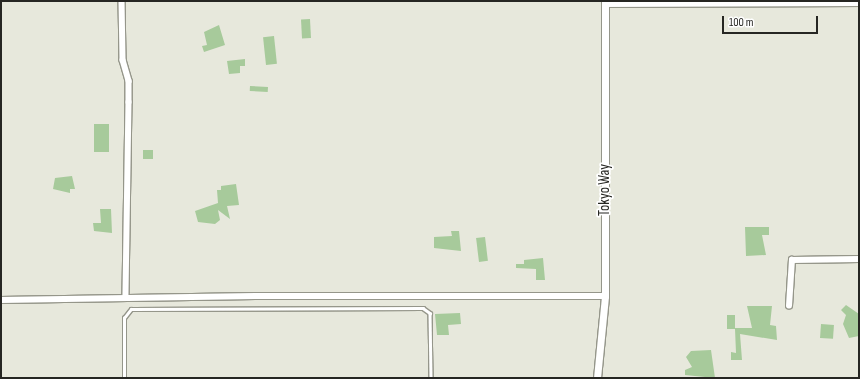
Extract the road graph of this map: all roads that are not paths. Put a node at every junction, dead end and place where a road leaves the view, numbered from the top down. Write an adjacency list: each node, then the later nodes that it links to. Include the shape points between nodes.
1 (122, 1): 8 (street, via 123,60 129,81)
2 (605, 2): 3 (street); 7 (street, Tokyo Way)
3 (636, 2): 4 (street)
4 (799, 2): 5 (street)
5 (859, 3)
6 (859, 259): 10 (street, via 792,260)
7 (605, 296): 8 (street); 13 (street, Tokyo Way)
8 (126, 297): 9 (street)
9 (1, 300)
10 (789, 306)
11 (124, 378): 12 (lane, via 124,318 131,309 415,308 430,313)
12 (431, 378)
13 (597, 378)

